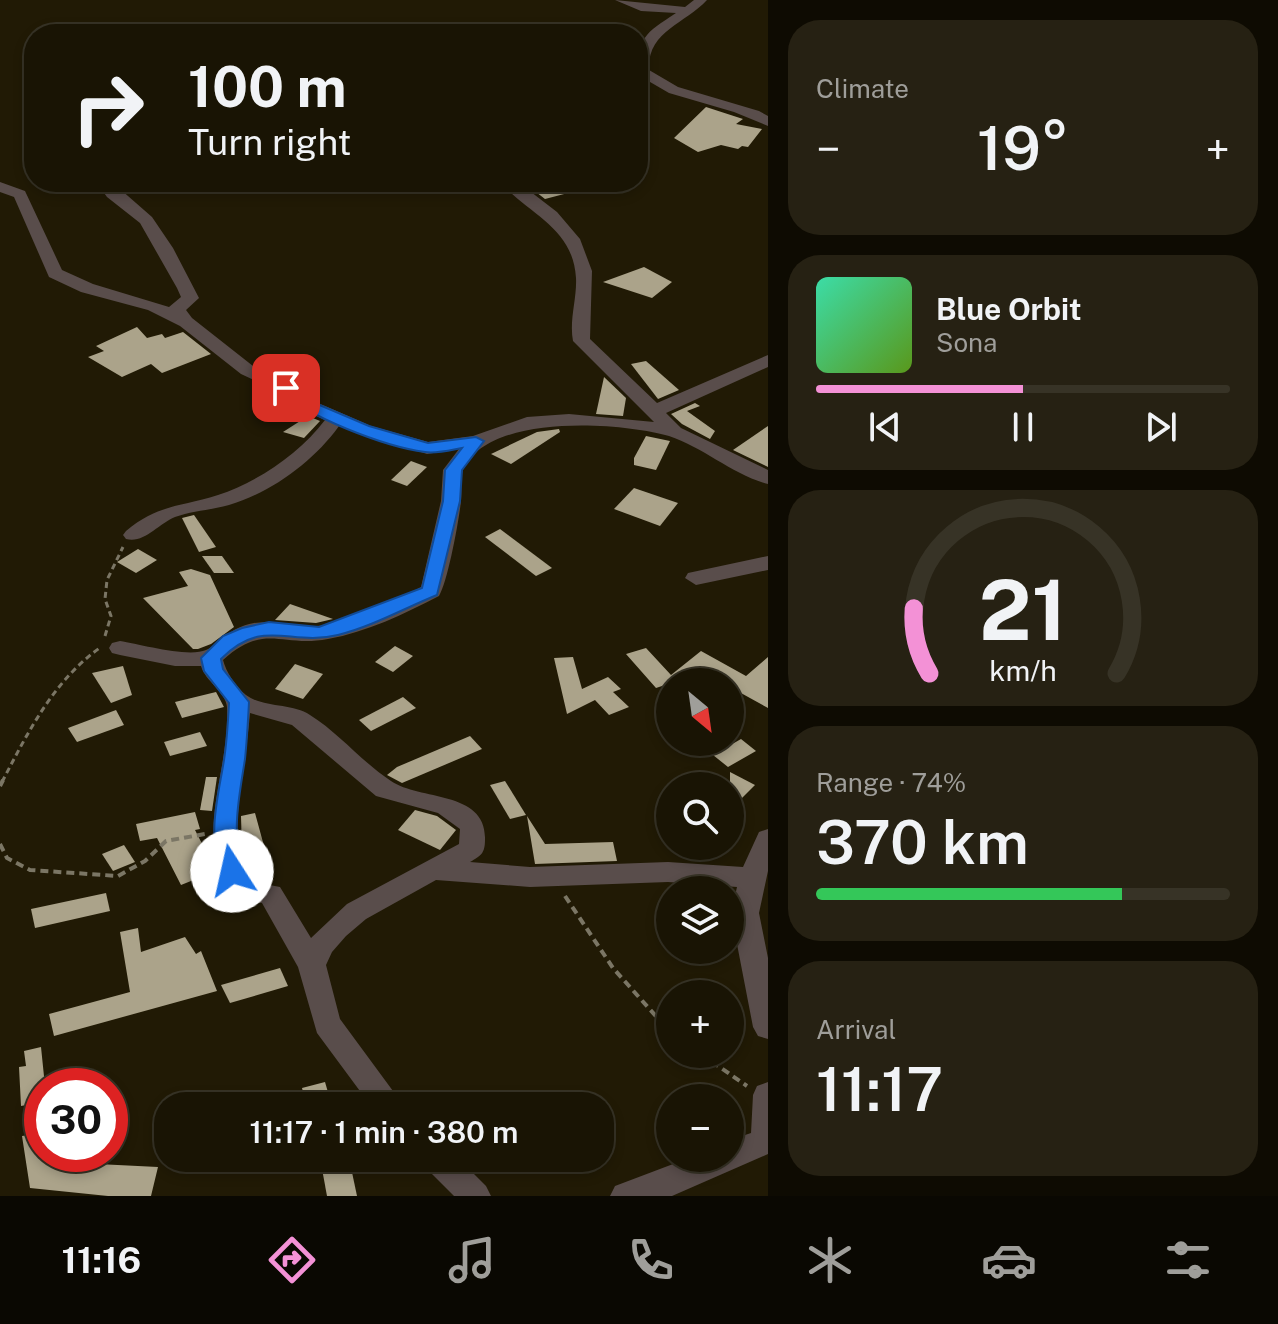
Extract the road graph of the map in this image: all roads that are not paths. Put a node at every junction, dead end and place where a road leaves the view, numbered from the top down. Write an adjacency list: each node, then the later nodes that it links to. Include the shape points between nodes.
1 (621, 0): 3 (street)
2 (701, 0): 3 (street)
3 (690, 11): 4 (street)
4 (648, 38)
5 (648, 77): 6 (street, via 684,95)
6 (768, 122)
7 (0, 187): 10 (street, via 20,194 55,273)
8 (110, 192): 10 (street, via 145,219 176,269 190,298 176,309)
9 (520, 192): 12 (street, via 571,233 582,255 582,341)
10 (186, 322): 13 (street, via 247,370)
11 (768, 360): 12 (street)
12 (653, 412): 14 (street)
13 (336, 418): 15 (street, via 427,448); 17 (street, via 309,451 237,495 153,517)
14 (676, 432): 15 (street, via 635,424 555,421 527,423); 16 (street)
15 (476, 441): 21 (street, via 453,470 431,591 319,633 269,628 249,632 229,640)
16 (768, 478)
17 (133, 535)
18 (768, 563): 19 (street)
19 (696, 578)
20 (120, 648): 21 (street)
21 (211, 658): 22 (street, via 214,671)
22 (239, 702): 24 (street, via 300,719 385,790 446,806 473,825 472,849); 26 (street, via 225,814 226,852 239,890 270,894)
23 (768, 839): 25 (street)
24 (437, 870): 25 (street, via 530,877 668,872); 26 (street, via 364,904 316,950)
25 (752, 878): 27 (street, via 745,913)
26 (312, 965): 28 (street, via 327,1024)
27 (768, 1027)
28 (378, 1092)
29 (767, 1097): 30 (street)
30 (767, 1141): 31 (street)
31 (744, 1149)
32 (451, 1172): 35 (street)
33 (701, 1172): 34 (street)
34 (679, 1188): 36 (street)
35 (475, 1196)
36 (626, 1196)

